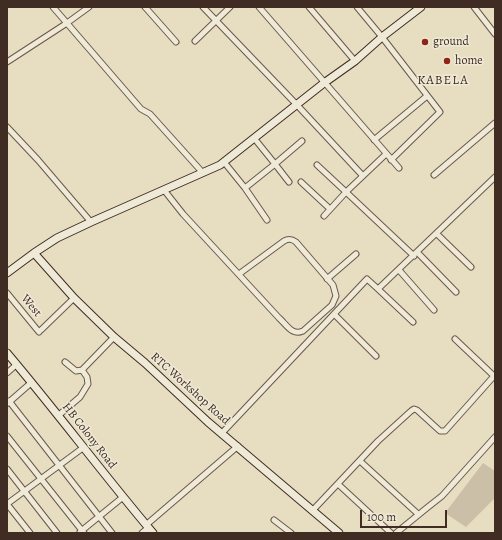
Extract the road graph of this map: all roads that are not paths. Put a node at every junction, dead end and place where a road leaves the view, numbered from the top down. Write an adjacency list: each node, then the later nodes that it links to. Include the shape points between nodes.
1 (53, 7): 13 (street)
2 (89, 7): 13 (street)
3 (145, 7): 17 (street)
4 (203, 7): 12 (street)
5 (230, 7): 12 (street)
6 (259, 7): 20 (street)
7 (309, 7): 19 (street)
8 (357, 7): 15 (street)
9 (421, 7): 11 (street)
10 (474, 7): 14 (street)
11 (413, 9): 15 (street)
12 (216, 20): 16 (street); 22 (street)
13 (67, 23): 18 (street); 34 (street, via 141,109 150,114)
14 (495, 34)
15 (382, 37): 19 (street); 21 (street)
16 (195, 41)
17 (176, 42)
18 (7, 62)
19 (355, 62): 20 (street)
20 (324, 83): 22 (street); 26 (street)
21 (427, 96): 26 (street); 29 (street, via 440,112)
22 (297, 105): 25 (street); 36 (street)
23 (495, 123): 35 (street)
24 (7, 127): 46 (street)
25 (254, 138): 30 (street); 31 (street)
26 (374, 140): 28 (street)
27 (302, 141): 31 (street)
28 (386, 154): 29 (street); 36 (street)
29 (391, 160): 33 (street)
30 (224, 162): 34 (street); 40 (street)
31 (275, 164): 38 (street); 40 (street)
32 (317, 165): 42 (street)
33 (399, 168)
34 (203, 173): 41 (street)
35 (434, 175)
36 (363, 176): 42 (street)
37 (495, 177): 47 (street)
38 (289, 182)
39 (300, 182): 43 (street)
40 (245, 188): 45 (street)
41 (164, 190): 46 (street); 54 (street)
42 (346, 192): 43 (street); 50 (street)
43 (330, 209): 44 (street)
44 (324, 216)
45 (267, 220)
46 (91, 222): 48 (street, via 57,238)
47 (437, 234): 50 (street); 51 (street)
48 (34, 253): 53 (street); 59 (street, RTC Workshop Road)
49 (356, 254): 55 (street)
50 (416, 254): 52 (street); 57 (street)
51 (471, 267)
52 (398, 270): 56 (street); 60 (street)
53 (7, 273)
54 (239, 274): 55 (street, via 288,239 292,239); 55 (street, via 296,333 304,331 332,305 335,291)
55 (327, 279)
56 (378, 289): 61 (street, via 367,279); 62 (street)
57 (456, 292)
58 (7, 293): 59 (street, West, via 40,331)
59 (74, 298): 63 (street, RTC Workshop Road)
60 (434, 310)
61 (334, 314): 66 (street); 75 (street)
62 (413, 322)
63 (114, 336): 69 (street); 75 (street, RTC Workshop Road)
64 (455, 339): 71 (street)
65 (7, 353): 68 (street, HB Colony Road)
66 (376, 356)
67 (66, 362): 69 (street, via 76,371)
68 (17, 364): 70 (street); 72 (street, HB Colony Road)
69 (82, 370): 74 (street, via 88,384 80,397)
70 (7, 373)
71 (494, 376): 80 (street, via 445,431 440,431 422,413 414,409)
72 (32, 382): 73 (street); 74 (street, HB Colony Road)
73 (8, 402): 81 (street)
74 (58, 415): 79 (street, HB Colony Road)
75 (222, 433): 78 (street, RTC Workshop Road)
76 (7, 436): 83 (street)
77 (495, 436): 88 (street, via 442,496)
78 (238, 446): 87 (street, RTC Workshop Road); 91 (street)
79 (84, 447): 81 (street); 86 (street, HB Colony Road)
80 (360, 461): 84 (street); 88 (street)
81 (59, 464): 83 (street); 89 (street)
82 (7, 469): 85 (street)
83 (41, 478): 85 (street); 92 (street)
84 (338, 484): 87 (street); 99 (street)
85 (24, 492): 93 (street, via 7,504); 94 (street)
86 (122, 497): 89 (street); 91 (street, HB Colony Road)
87 (313, 510): 98 (street, RTC Workshop Road)
88 (418, 514): 100 (street)
89 (99, 517): 92 (street); 95 (street)
90 (274, 520): 97 (street)
91 (149, 528): 96 (street)
92 (82, 532)
93 (30, 533)
94 (57, 533)
95 (112, 533)
96 (142, 533)
97 (291, 533)
98 (339, 533)
99 (391, 533)
100 (396, 533)

